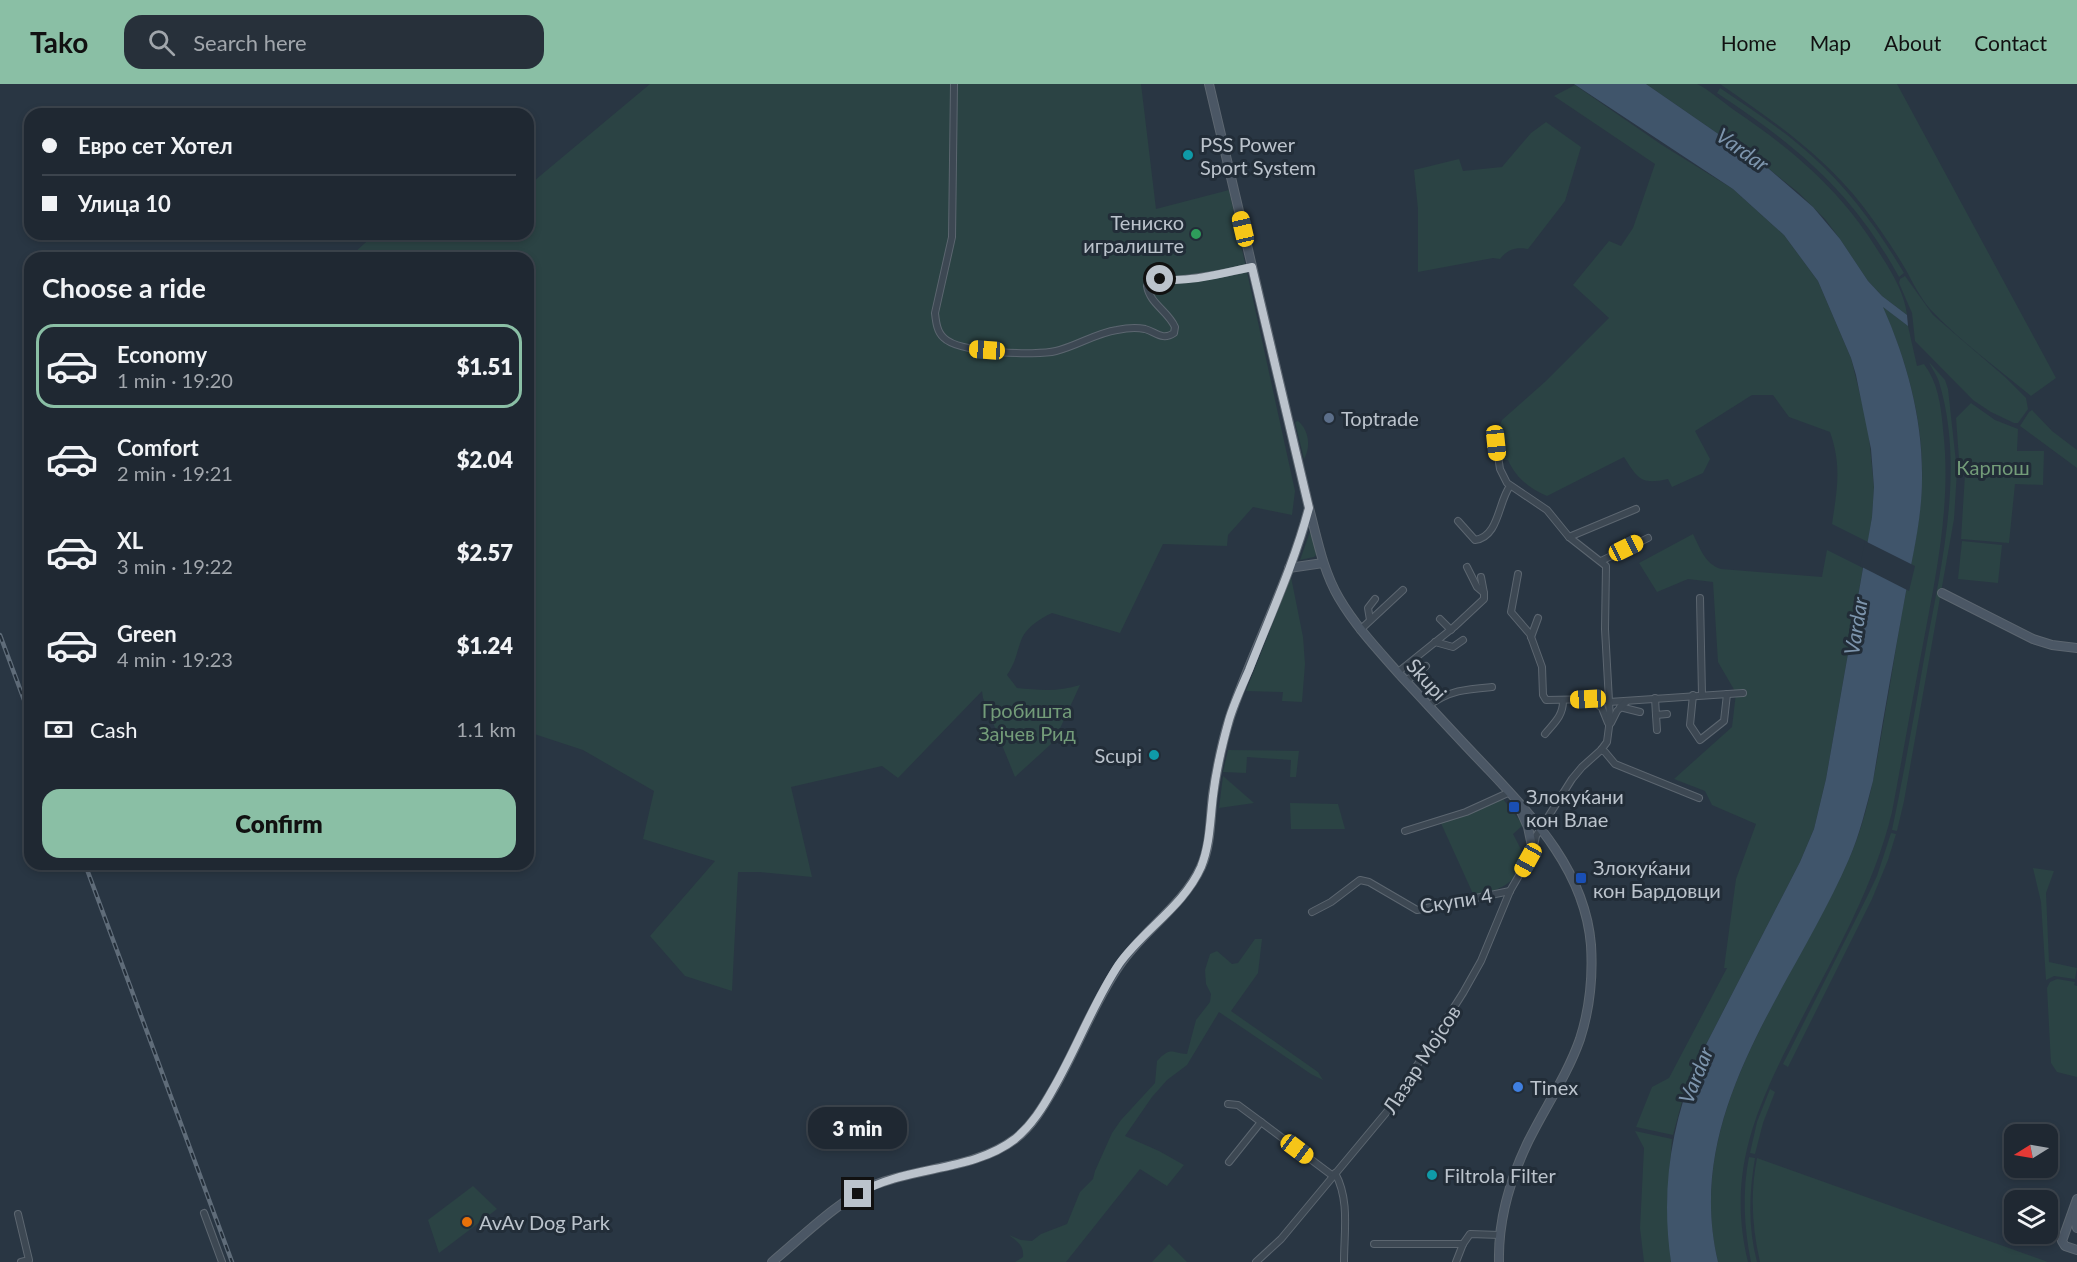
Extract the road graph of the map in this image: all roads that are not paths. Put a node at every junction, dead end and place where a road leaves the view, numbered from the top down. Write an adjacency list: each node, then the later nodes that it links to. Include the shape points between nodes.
1 (954, 84): 3 (street, via 952,237 935,313 942,337 950,343 965,348 1030,353 1054,351 1114,330 1145,329 1159,337 1169,337 1175,327 1149,294 1150,282)
2 (1209, 84): 3 (street, Skupi)
3 (1252, 267): 6 (street, Skupi)
4 (1496, 443): 5 (street, via 1500,469)
5 (1509, 486): 8 (street, via 1491,531 1485,536 1474,540); 9 (street, via 1547,510)
6 (1309, 508): 12 (street, Skupi); 14 (street)
7 (1636, 509): 9 (street)
8 (1458, 521)
9 (1569, 537): 11 (street)
10 (1648, 538): 11 (street)
11 (1601, 561): 43 (street, via 1608,577 1605,629)
12 (1323, 563): 14 (street); 25 (street, Skupi)
13 (1467, 567): 18 (street, via 1472,585)
14 (1289, 568): 76 (street, via 1230,717 1208,842 1199,871 1120,963 1034,1120 1014,1140 993,1152 872,1185 826,1216)
15 (1518, 574): 27 (street, via 1511,612)
16 (1481, 577): 18 (street)
17 (1403, 590): 24 (street)
18 (1484, 593): 26 (street, via 1483,600)
19 (1942, 593): 30 (street, via 2033,639)
20 (1700, 598): 38 (street)
21 (1375, 599): 24 (street, via 1368,608)
22 (1538, 618): 27 (street)
23 (1440, 619): 26 (street)
24 (1370, 620): 25 (street)
25 (1360, 630): 32 (street, Skupi)
26 (1451, 630): 29 (street)
27 (1531, 637): 41 (street, via 1542,667 1544,696 1549,701)
28 (1463, 640): 29 (street, via 1453,647)
29 (1435, 642): 32 (street)
30 (2077, 648)
31 (1426, 666): 33 (street)
32 (1398, 672): 33 (street, Skupi)
33 (1406, 681): 44 (street, Skupi)
34 (1492, 687): 44 (street, via 1467,688)
35 (1743, 693): 36 (street)
36 (1727, 694): 37 (street, via 1724,721 1700,740 1690,725); 38 (street)
37 (1693, 695): 38 (street); 39 (street)
38 (1702, 695)
39 (1655, 698): 42 (street); 48 (street)
40 (1588, 699): 41 (street); 43 (street); 49 (street, via 1602,708)
41 (1563, 700): 51 (street, via 1559,718)
42 (1627, 701): 43 (street); 45 (street)
43 (1609, 702): 49 (street)
44 (1428, 706): 53 (street, Skupi)
45 (1620, 707): 46 (street); 49 (street)
46 (1640, 712)
47 (1667, 714): 48 (street)
48 (1656, 715): 50 (street)
49 (1609, 729): 52 (street)
50 (1657, 730)
51 (1545, 734)
52 (1601, 750): 54 (street, via 1615,764); 55 (street, Лазар Мојсов, via 1577,772)
53 (1511, 794): 55 (street, Skupi); 56 (street); 58 (street, via 1528,827)
54 (1699, 798)
55 (1541, 828): 57 (street, Skupi); 58 (street, Лазар Мојсов)
56 (1405, 831)
57 (1549, 839): 58 (street); 70 (street, Skupi, via 1570,873 1586,919 1592,958 1590,997 1571,1060 1517,1166)
58 (1533, 851): 59 (street, Лазар Мојсов)
59 (1510, 891): 60 (street, Cкупи 4, via 1417,910 1360,880); 64 (street, Лазар Мојсов, via 1485,954 1463,993 1381,1121)
60 (1312, 912)
61 (1228, 1104): 62 (street, via 1238,1105)
62 (1261, 1122): 63 (street); 64 (street)
63 (1229, 1162)
64 (1334, 1174): 77 (street, Лазар Мојсов, via 1281,1239); 78 (street, via 1341,1184 1346,1206)
65 (2077, 1199): 73 (street, via 2062,1238 2063,1245)
66 (2077, 1207): 69 (street)
67 (18, 1214): 74 (street, via 29,1260)
68 (204, 1214): 75 (street)
69 (2077, 1228)
70 (1500, 1235): 72 (street, via 1474,1233); 80 (street, Skupi)
71 (1374, 1244): 72 (street)
72 (1463, 1244): 79 (street)
73 (2077, 1250)
74 (21, 1262)
75 (222, 1262)
76 (772, 1262)
77 (1256, 1262)
78 (1344, 1262)
79 (1456, 1262)
80 (1499, 1262)

